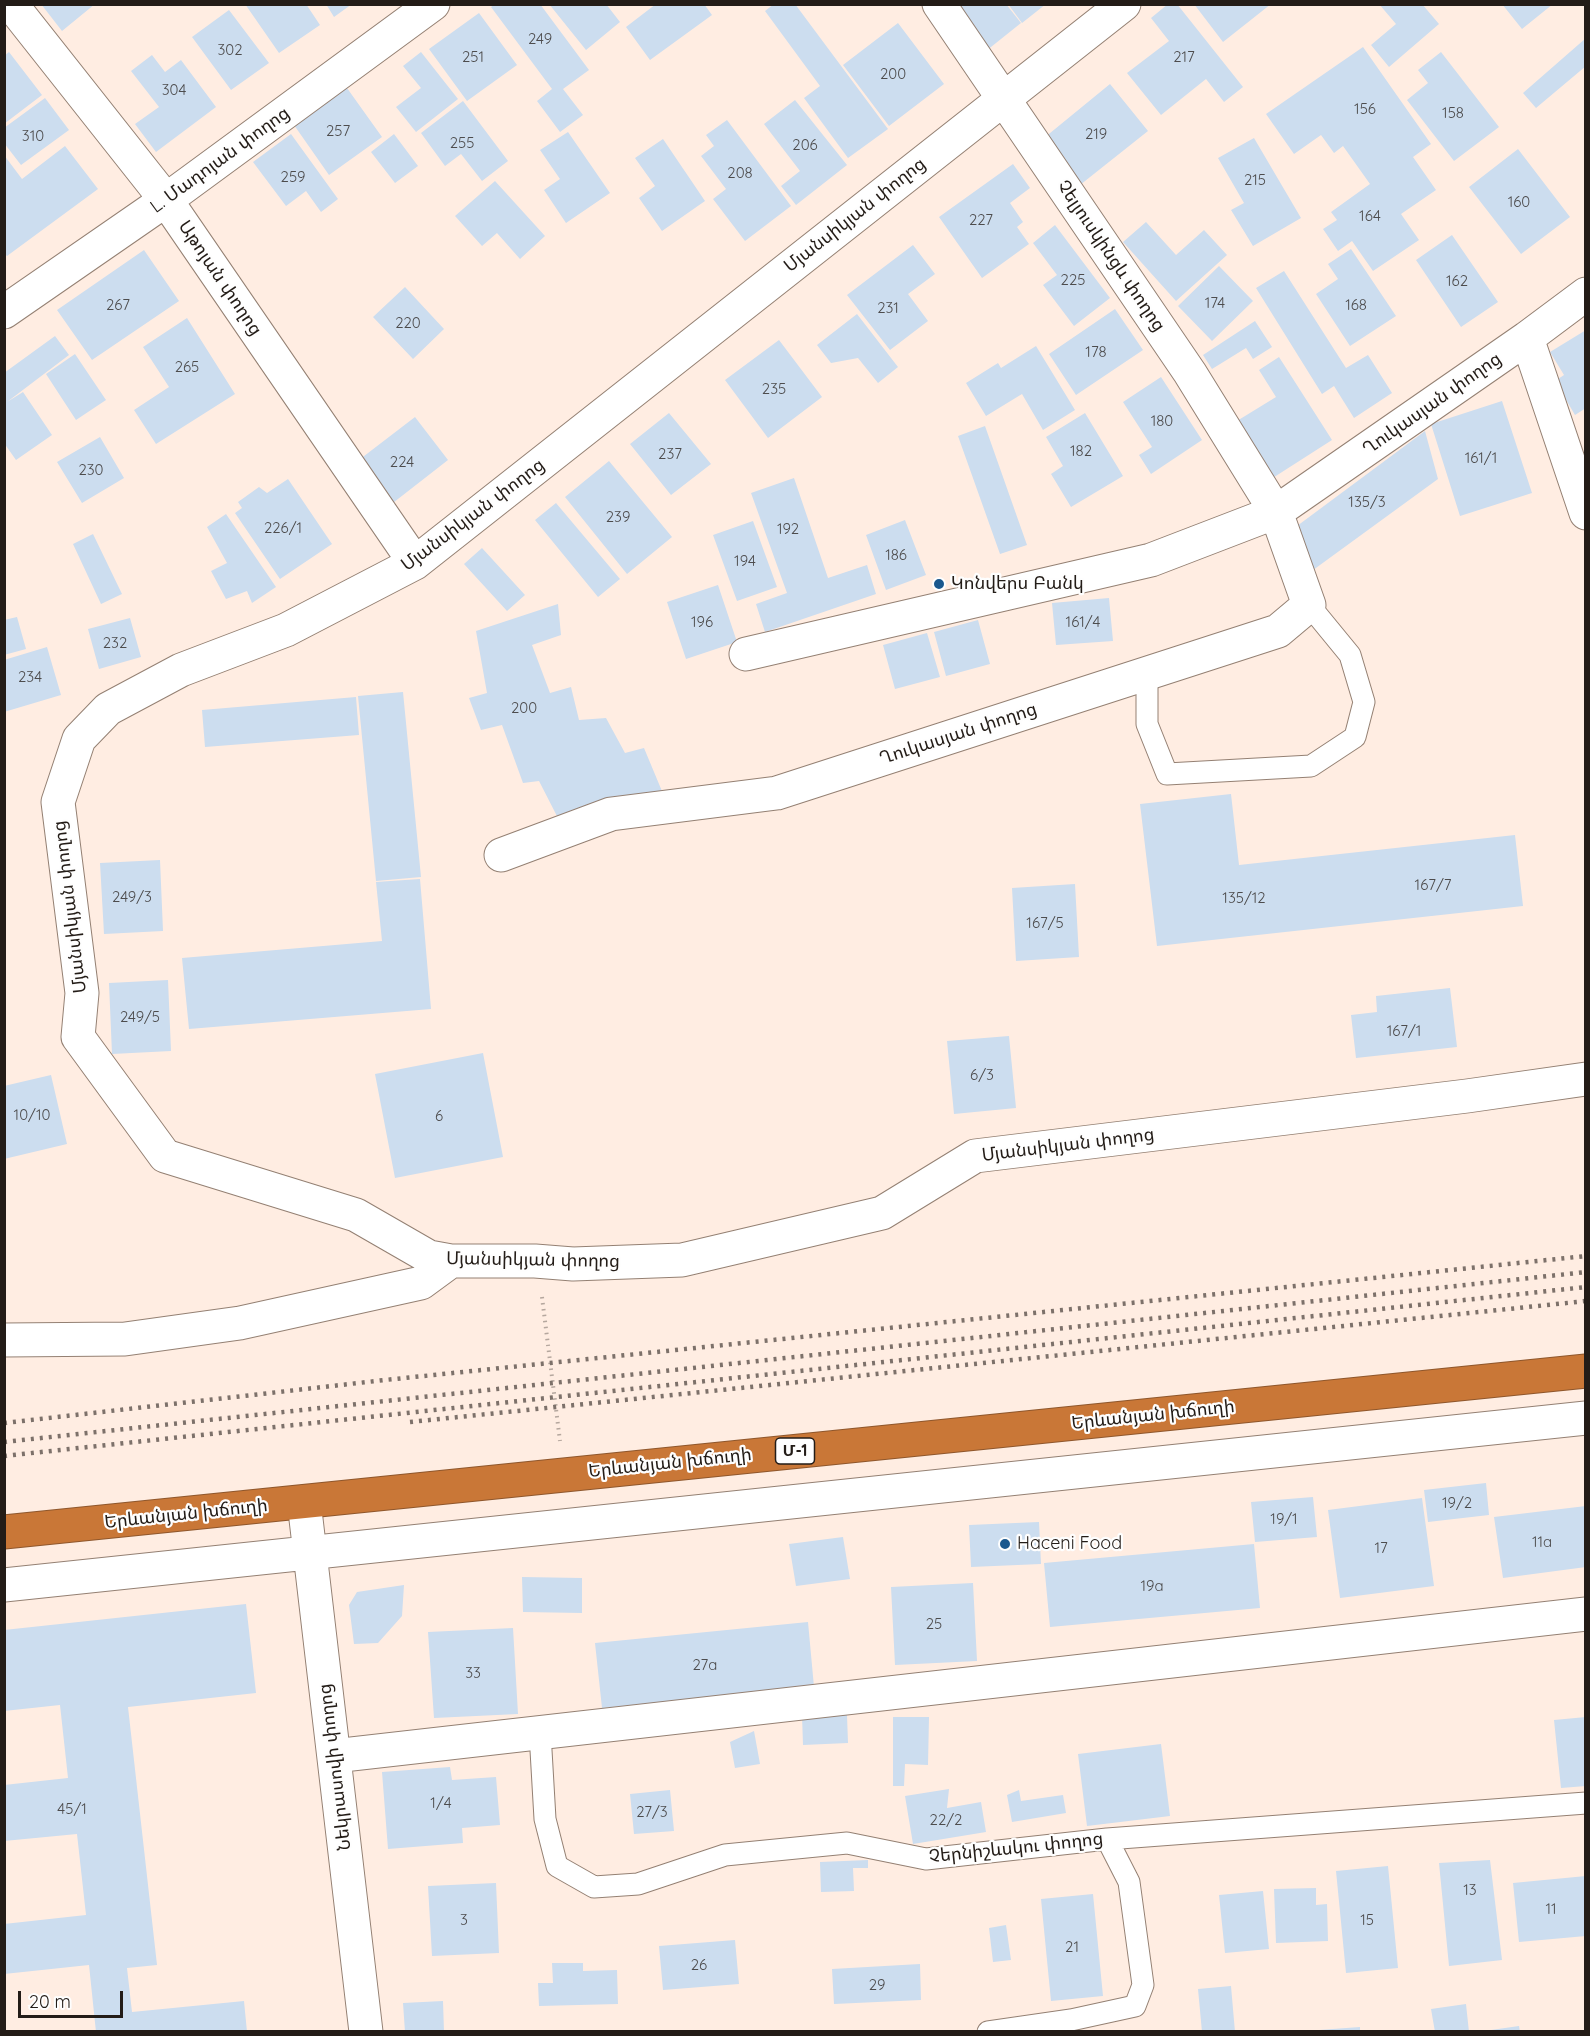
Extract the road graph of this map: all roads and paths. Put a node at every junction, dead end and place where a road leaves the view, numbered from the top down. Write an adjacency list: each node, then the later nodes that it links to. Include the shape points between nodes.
1 (11, 4): 6 (street, Աթոյան փողոց)
2 (433, 4): 6 (street, L. Մադոյան փողոց)
3 (939, 4): 5 (street, Չելյուսկինցև փողոց)
4 (1124, 4): 5 (street, Մյանսիկյան փողոց)
5 (1003, 97): 10 (street, Չելյուսկինցև փողոց, via 1190,373); 12 (street, Մյանսիկյան փողոց)
6 (166, 200): 8 (street, L. Մադոյան փողոց); 12 (street, Աթոյան փողոց)
7 (1586, 294): 9 (street, Ղուկասյան փողոց)
8 (4, 312)
9 (1527, 338): 10 (street, Ղուկասյան փողոց); 11 (street)
10 (1276, 512): 13 (street); 14 (street, Ղուկասյան փողոց, via 1151,560)
11 (1586, 513)
12 (415, 563): 18 (street, Մյանսիկյան փողոց, via 286,630 182,670 108,709 79,739 58,802 82,993 78,1037 165,1156 356,1215 429,1257)
13 (1309, 605): 15 (street, Ղուկասյան փողոց, via 1278,631); 15 (lane, via 1350,655 1364,702 1355,737 1311,766 1167,774 1147,724)
14 (746, 654)
15 (1148, 673): 16 (street, Ղուկասյան փողոց, via 777,793 611,814)
16 (501, 855)
17 (1586, 1078): 19 (street, Մյանսիկյան փողոց, via 975,1156 882,1213 682,1260 573,1264)
18 (451, 1261): 19 (street, Մյանսիկյան փողոց); 20 (street, via 421,1283 240,1323 125,1340)
19 (535, 1261): 23 (path, via 548,1326)
20 (4, 1340)
21 (1586, 1371): 23 (highway, Երևանյան խճուղի / Մ-1)
22 (1586, 1418): 26 (street)
23 (563, 1474): 24 (highway, Երևանյան խճուղի / Մ-1)
24 (304, 1502): 25 (highway, Երևանյան խճուղի / Մ-1); 26 (street, Նեկրասովի փողոց)
25 (4, 1532)
26 (309, 1554): 27 (street); 30 (street, Նեկրասովի փողոց)
27 (4, 1585)
28 (1586, 1614): 29 (street)
29 (540, 1733): 30 (street); 32 (lane, Չերնիշևսկու փողոց, via 545,1819 557,1866 594,1887 638,1884 725,1855 847,1843 926,1859)
30 (334, 1756): 33 (street, Նեկրասովի փողոց)
31 (1586, 1803): 32 (lane, Չերնիշևսկու փողոց)
32 (1107, 1839): 34 (lane, via 1129,1882 1143,1985 1135,2006 1071,2020)
33 (366, 2031)
34 (988, 2031)

